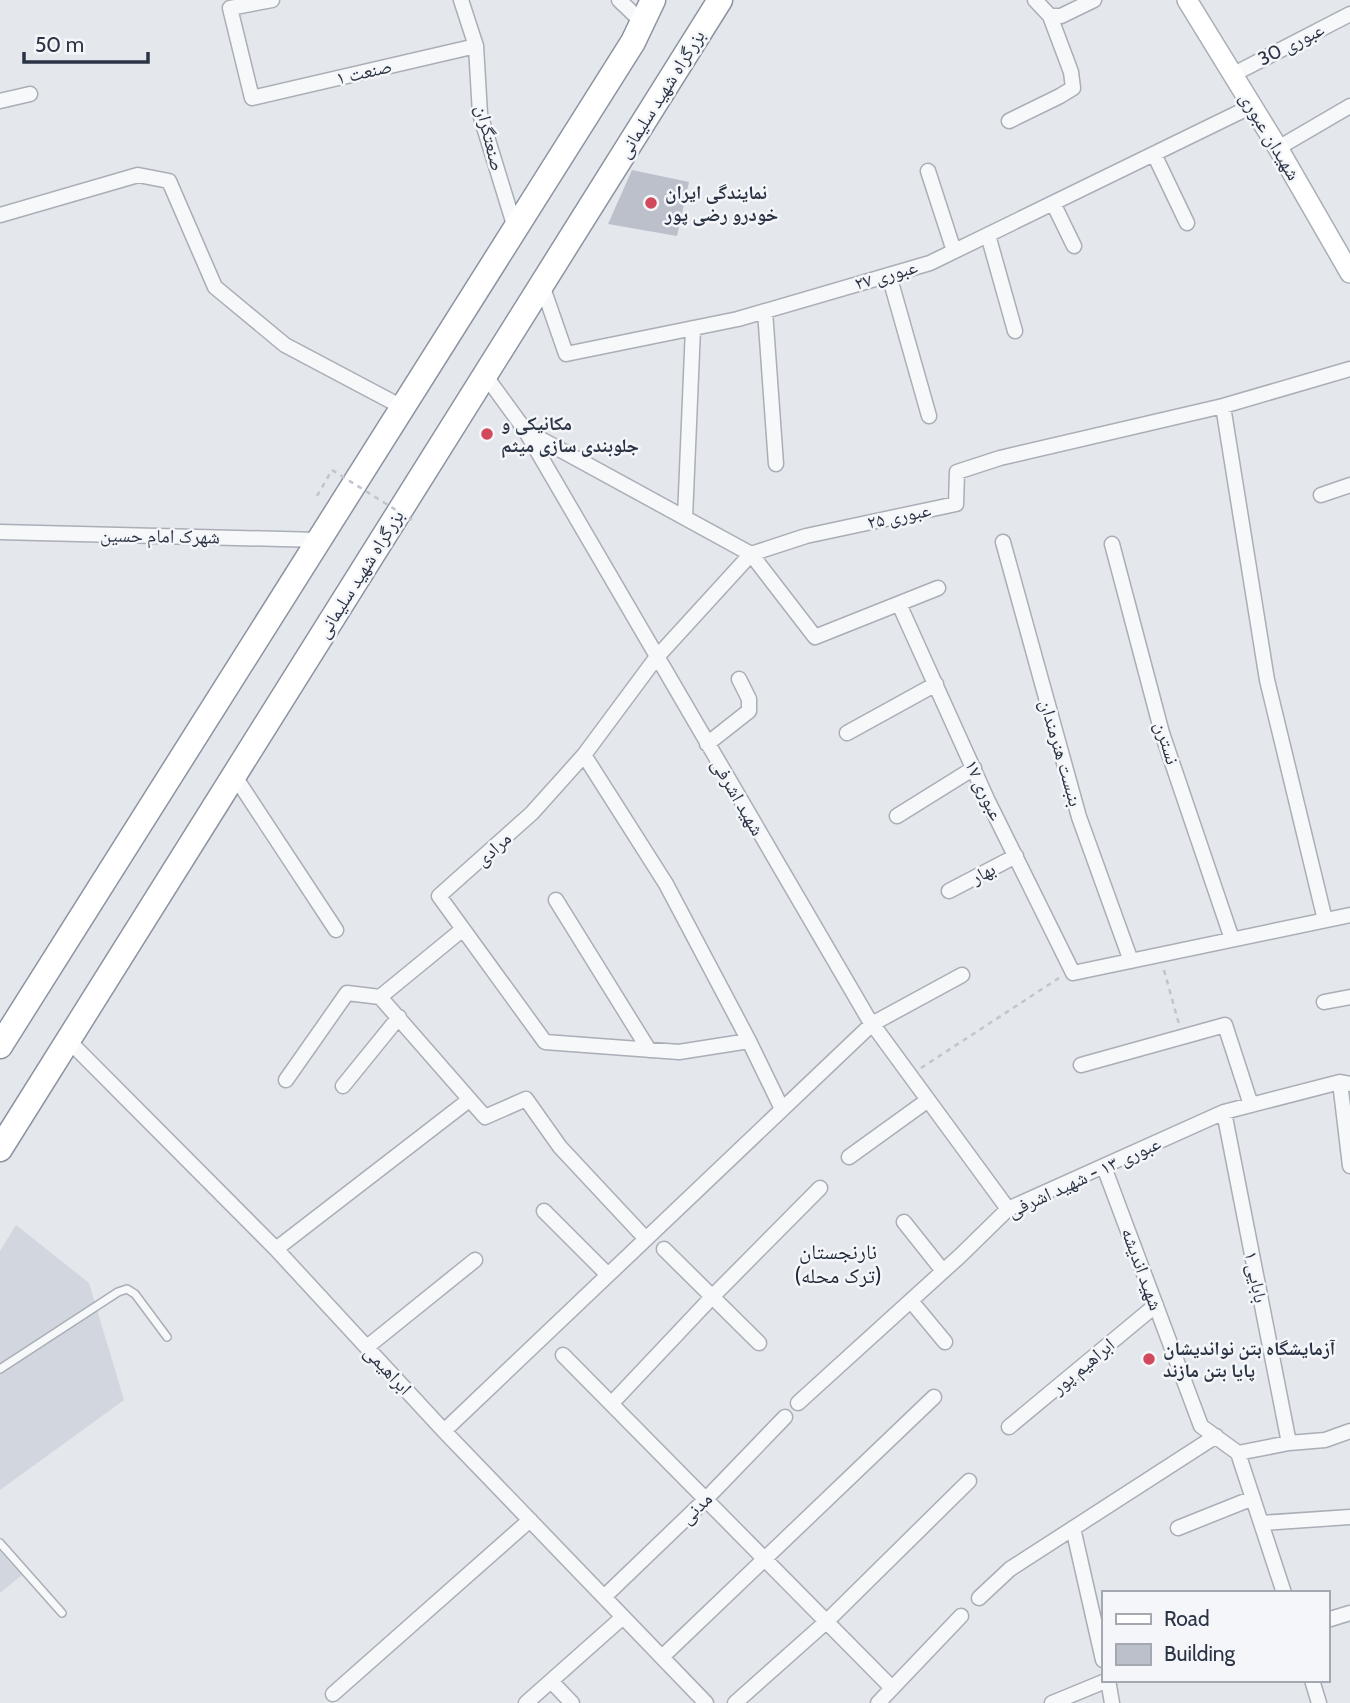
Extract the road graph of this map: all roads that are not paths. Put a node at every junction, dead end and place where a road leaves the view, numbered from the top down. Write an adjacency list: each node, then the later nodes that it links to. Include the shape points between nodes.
1 (272, 0): 8 (street)
2 (461, 0): 12 (street, صنعتگران)
3 (619, 0): 11 (street)
4 (720, 0): 31 (highway, بزرگراه شهید سلیمانی)
5 (1035, 0): 10 (street)
6 (1094, 0): 10 (street, via 1061,16)
7 (1187, 0): 13 (main road, شهیدان عبوری)
8 (229, 4): 12 (street, صنعت ۱, via 252,98)
9 (1350, 14): 13 (street, عبوری 30)
10 (1049, 16): 18 (street, via 1073,88)
11 (643, 21): 25 (highway)
12 (476, 46): 25 (street, صنعتگران, via 480,114)
13 (1233, 75): 16 (main road, شهیدان عبوری)
14 (30, 94): 15 (street)
15 (0, 101)
16 (1252, 106): 19 (main road, شهیدان عبوری); 20 (street, عبوری ۲۷)
17 (1350, 106): 19 (street)
18 (1009, 121)
19 (1279, 148): 29 (main road, شهیدان عبوری)
20 (1154, 154): 22 (street, عبوری ۲۷); 24 (street)
21 (928, 171): 28 (street)
22 (1053, 203): 26 (street, عبوری ۲۷); 27 (street)
23 (0, 215): 38 (street, via 138,175 169,181 215,287 285,345)
24 (1187, 223)
25 (515, 228): 38 (highway)
26 (988, 234): 28 (street, عبوری ۲۷); 34 (street)
27 (1074, 246)
28 (954, 251): 30 (street, عبوری ۲۷)
29 (1350, 273)
30 (889, 275): 32 (street, عبوری ۲۷); 39 (street)
31 (542, 285): 33 (street, عبوری ۲۷, via 566,354); 36 (highway, بزرگراه شهید سلیمانی)
32 (765, 311): 33 (street, عبوری ۲۷); 41 (street)
33 (693, 328): 44 (street)
34 (1015, 331)
35 (1350, 369): 37 (street, عبوری ۲۵)
36 (485, 374): 40 (street, شهید اشرفی); 59 (highway, بزرگراه شهید سلیمانی)
37 (1223, 406): 49 (street, عبوری ۲۵, via 1000,458 957,472 956,504 806,536); 65 (street, via 1267,680)
38 (402, 407): 46 (highway)
39 (929, 416)
40 (525, 430): 44 (street); 52 (street, شهید اشرفی)
41 (776, 464)
42 (1350, 485): 43 (street)
43 (1321, 495)
44 (685, 518): 49 (street)
45 (0, 532): 46 (street, شهرک امام حسین)
46 (319, 540): 76 (highway)
47 (1003, 542): 69 (street, بنبست هنرمندان, via 1079,817)
48 (1112, 544): 68 (street, نسترن, via 1163,733)
49 (751, 554): 51 (street, via 815,637); 52 (street, مرادی)
50 (938, 588): 51 (street)
51 (899, 604): 54 (street, عبوری ۱۷)
52 (656, 658): 56 (street, شهید اشرفی); 57 (street, مرادی)
53 (739, 679): 56 (street, via 749,710)
54 (936, 684): 55 (street); 58 (street, عبوری ۱۷)
55 (847, 733)
56 (706, 744): 75 (street, شهید اشرفی)
57 (584, 755): 66 (street, مرادی, via 532,813 439,896); 78 (street, via 666,884)
58 (974, 768): 60 (street); 61 (street, عبوری ۱۷)
59 (234, 775): 67 (street); 77 (highway, بزرگراه شهید سلیمانی)
60 (897, 816)
61 (1016, 856): 62 (street, بهار); 69 (street, عبوری ۱۷, via 1073,973)
62 (949, 891)
63 (556, 900): 79 (street)
64 (1350, 915): 65 (street)
65 (1325, 920): 68 (street)
66 (463, 929): 71 (street); 79 (street, مرادی, via 545,1042)
67 (336, 930)
68 (1232, 939): 69 (street)
69 (1131, 961)
70 (962, 975): 75 (street)
71 (380, 997): 74 (street); 81 (street, via 347,992)
72 (1350, 997): 73 (street)
73 (1324, 1002)
74 (399, 1017): 83 (street); 84 (street)
75 (872, 1024): 85 (street, شهید اشرفی); 87 (street)
76 (3, 1040)
77 (68, 1040): 89 (highway, بزرگراه شهید سلیمانی); 98 (street, ابراهیمی)
78 (749, 1041): 79 (street, via 679,1052); 87 (street)
79 (649, 1050)
80 (1081, 1065): 86 (street, via 1225,1026)
81 (286, 1080)
82 (1345, 1083): 86 (street, عبوری ۱۳ - شهید اشرفی); 91 (street)
83 (343, 1086)
84 (469, 1100): 97 (street, via 485,1117 526,1099 560,1146); 98 (street)
85 (928, 1100): 90 (street); 94 (street, شهید اشرفی)
86 (1251, 1105): 88 (street, عبوری ۱۳ - شهید اشرفی)
87 (782, 1110): 97 (street)
88 (1224, 1112): 92 (street, عبوری ۱۳ - شهید اشرفی); 120 (street, بابایی ۱)
89 (0, 1149)
90 (849, 1157)
91 (1350, 1166)
92 (1104, 1167): 94 (street, عبوری ۱۳ - شهید اشرفی); 105 (street, شهید اندیشه)
93 (820, 1188): 103 (street)
94 (1008, 1209): 101 (street, عبوری ۱۳ - شهید اشرفی)
95 (544, 1211): 102 (street)
96 (904, 1222): 101 (street)
97 (646, 1239): 102 (street)
98 (276, 1249): 109 (street, ابراهیمی)
99 (664, 1249): 103 (street)
100 (475, 1260): 109 (street)
101 (943, 1271): 104 (street, عبوری ۱۳ - شهید اشرفی)
102 (608, 1275): 117 (street)
103 (713, 1296): 107 (street); 113 (street)
104 (911, 1301): 108 (street); 114 (street, عبوری ۱۳ - شهید اشرفی)
105 (1156, 1305): 116 (street, ابراهیم پور); 119 (street, شهید اندیشه, via 1201,1426)
106 (167, 1337): 111 (lane, via 127,1289)
107 (759, 1342)
108 (945, 1342)
109 (367, 1348): 117 (street, ابراهیمی)
110 (564, 1355): 113 (street)
111 (0, 1369)
112 (934, 1397): 131 (street)
113 (612, 1403): 124 (street)
114 (798, 1403)
115 (785, 1418): 124 (street, مدنی)
116 (1009, 1427)
117 (444, 1431): 126 (street, ابراهیمی)
118 (1350, 1432): 120 (street)
119 (1216, 1436): 121 (street, شهید اندیشه); 128 (street)
120 (1289, 1443): 121 (street)
121 (1238, 1453): 123 (street)
122 (969, 1481): 140 (street)
123 (1253, 1498): 127 (street); 129 (street)
124 (706, 1499): 131 (street); 133 (street, مدنی)
125 (1350, 1517): 127 (street)
126 (530, 1520): 133 (street, ابراهیمی); 148 (street)
127 (1261, 1523): 132 (street)
128 (1073, 1528): 134 (street, via 1010,1569); 141 (street)
129 (1178, 1528)
130 (0, 1543): 136 (lane)
131 (764, 1558): 140 (street); 142 (street)
132 (1283, 1591)
133 (604, 1597): 138 (street, ابراهیمی)
134 (979, 1598)
135 (1350, 1613): 139 (street)
136 (62, 1614)
137 (961, 1616): 147 (street)
138 (623, 1617): 142 (street, ابراهیمی); 143 (street)
139 (1329, 1619)
140 (826, 1622): 147 (street); 152 (street)
141 (1102, 1656)
142 (662, 1657): 151 (street, ابراهیمی)
143 (551, 1681): 149 (street); 150 (street)
144 (1103, 1682): 154 (street)
145 (1108, 1682): 155 (street)
146 (1313, 1682): 156 (street)
147 (892, 1688): 153 (street)
148 (333, 1694)
149 (526, 1703)
150 (572, 1703)
151 (706, 1703)
152 (735, 1703)
153 (878, 1703)
154 (1052, 1703)
155 (1112, 1703)
156 (1319, 1703)

